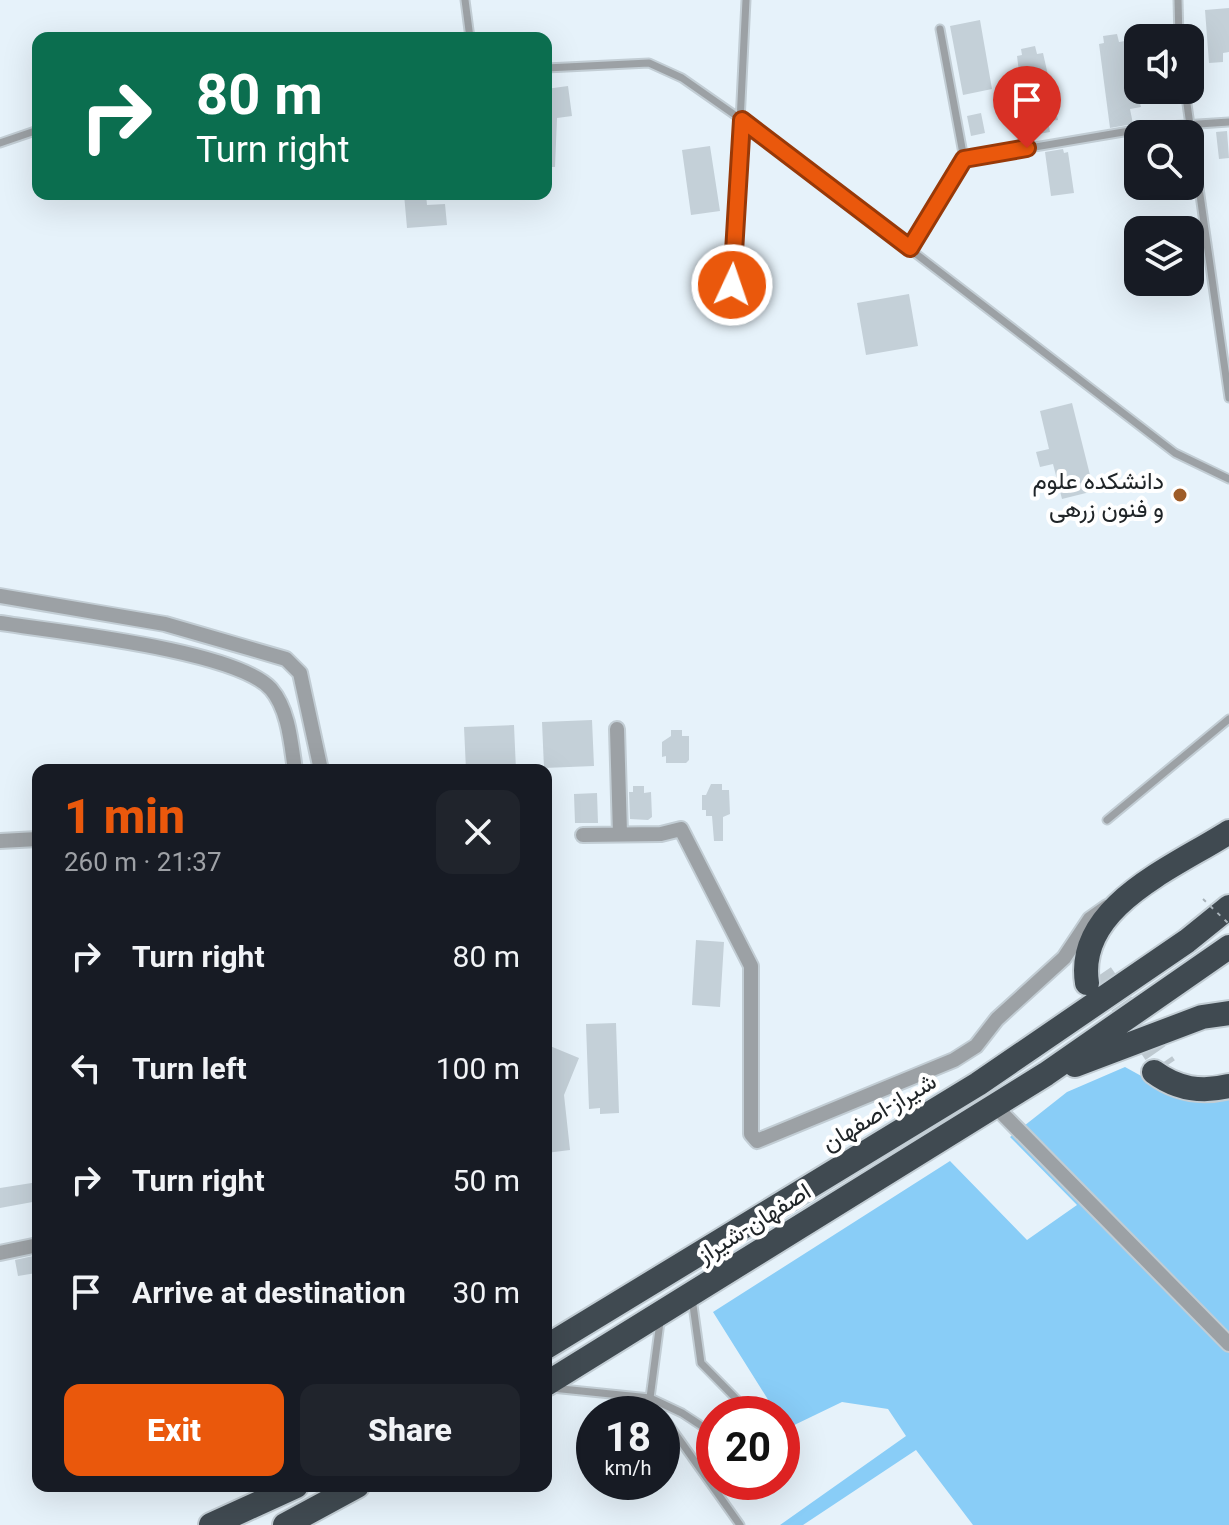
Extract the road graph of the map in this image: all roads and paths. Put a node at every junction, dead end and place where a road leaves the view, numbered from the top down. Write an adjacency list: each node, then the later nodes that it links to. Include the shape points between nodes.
1 (465, 0): 6 (lane)
2 (746, 0): 8 (lane)
3 (1178, 0): 4 (lane)
4 (1179, 24)
5 (940, 29): 14 (lane)
6 (469, 32)
7 (552, 68): 8 (lane, via 649,63 682,78)
8 (742, 120): 16 (lane); 17 (lane)
9 (1229, 122): 10 (lane)
10 (1204, 124)
11 (32, 132): 13 (lane)
12 (1124, 132): 14 (lane)
13 (0, 143)
14 (964, 159): 16 (lane)
15 (1201, 200): 18 (lane)
16 (910, 248): 19 (lane, via 1175,453)
17 (732, 285)
18 (1229, 398)
19 (1229, 479)
20 (0, 596): 25 (street, via 165,624 286,659 300,673)
21 (0, 623): 24 (street, via 210,658 254,674 282,706)
22 (1229, 719): 26 (lane)
23 (617, 729): 29 (street)
24 (294, 764)
25 (320, 764)
26 (1107, 820)
27 (1229, 824): 29 (street, via 1090,919 1064,958 997,1019 976,1046 954,1060 757,1141 751,1134 749,1098 751,966 681,829)
28 (1229, 832): 33 (highway, via 1100,922 1085,951 1094,979 1099,955 1117,921)
29 (620, 834): 30 (street)
30 (583, 835)
31 (32, 839): 32 (street)
32 (0, 841)
33 (1229, 845)
34 (1203, 899): 36 (path, bridge)
35 (1229, 907): 47 (highway, شیراز-اصفهان, via 978,1084)
36 (1229, 924)
37 (1229, 947): 39 (highway, اصفهان-شیراز)
38 (1229, 1013): 39 (highway, via 1202,1017)
39 (1046, 1074): 42 (highway, اصفهان-شیراز)
40 (1229, 1074): 41 (highway, via 1195,1079 1160,1070 1169,1083 1188,1088)
41 (1229, 1086)
42 (994, 1105): 45 (highway, اصفهان-شیراز); 48 (street)
43 (32, 1246): 44 (street)
44 (0, 1253)
45 (691, 1295): 46 (highway, اصفهان-شیراز); 53 (lane, via 701,1363)
46 (661, 1314): 49 (highway, اصفهان-شیراز); 52 (lane)
47 (552, 1343)
48 (1229, 1344)
49 (552, 1382)
50 (552, 1387): 51 (lane)
51 (633, 1396)
52 (650, 1396)
53 (733, 1396)
54 (680, 1440): 59 (lane)
55 (283, 1492): 57 (highway)
56 (346, 1492): 58 (highway)
57 (211, 1525)
58 (285, 1525)
59 (740, 1525)

